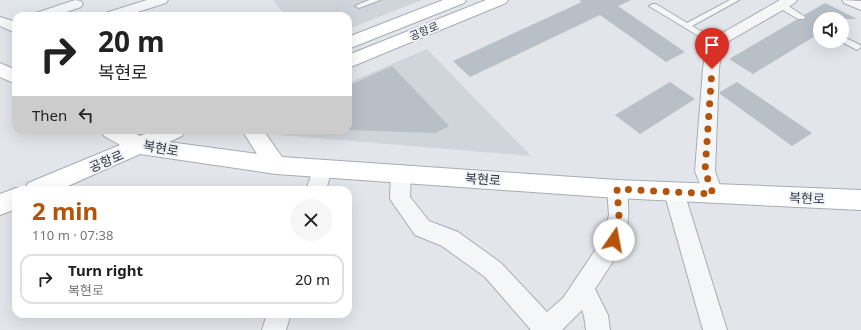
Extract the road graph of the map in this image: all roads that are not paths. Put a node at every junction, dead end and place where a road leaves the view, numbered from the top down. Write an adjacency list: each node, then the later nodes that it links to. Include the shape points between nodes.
1 (91, 0): 8 (street)
2 (161, 0): 14 (street)
3 (376, 0): 10 (lane)
4 (458, 0): 17 (main road, 공항로)
5 (500, 0): 21 (main road, 공항로)
6 (735, 0): 16 (lane)
7 (849, 0): 12 (street)
8 (75, 2): 13 (street)
9 (786, 3): 15 (lane); 18 (street)
10 (359, 6)
11 (652, 6): 16 (lane)
12 (861, 6)
13 (51, 12)
14 (123, 12)
15 (801, 16)
16 (687, 26): 18 (lane)
17 (352, 42)
18 (715, 43): 34 (street, via 705,171)
19 (849, 43): 20 (lane)
20 (857, 47)
21 (352, 60)
22 (0, 69): 23 (main road)
23 (12, 76)
24 (118, 134): 27 (main road, 복현로)
25 (166, 134): 27 (main road, 공항로)
26 (255, 134): 28 (main road)
27 (141, 146): 28 (main road, 복현로); 31 (main road, 공항로)
28 (276, 165): 30 (main road, 복현로)
29 (401, 173): 30 (main road, 복현로); 32 (main road, 복현로); 40 (street, via 400,199 422,228 450,239 493,270)
30 (319, 180)
31 (46, 186)
32 (617, 189): 33 (main road, 복현로); 38 (street, via 619,215 614,240)
33 (674, 192): 34 (main road, 복현로); 43 (street)
34 (713, 194): 36 (main road, 복현로)
35 (12, 200): 37 (main road)
36 (861, 200)
37 (0, 205)
38 (583, 288): 40 (street, via 571,306); 42 (street, via 596,315)
39 (278, 318): 41 (street)
40 (546, 329)
41 (274, 330)
42 (598, 330)
43 (715, 330)

